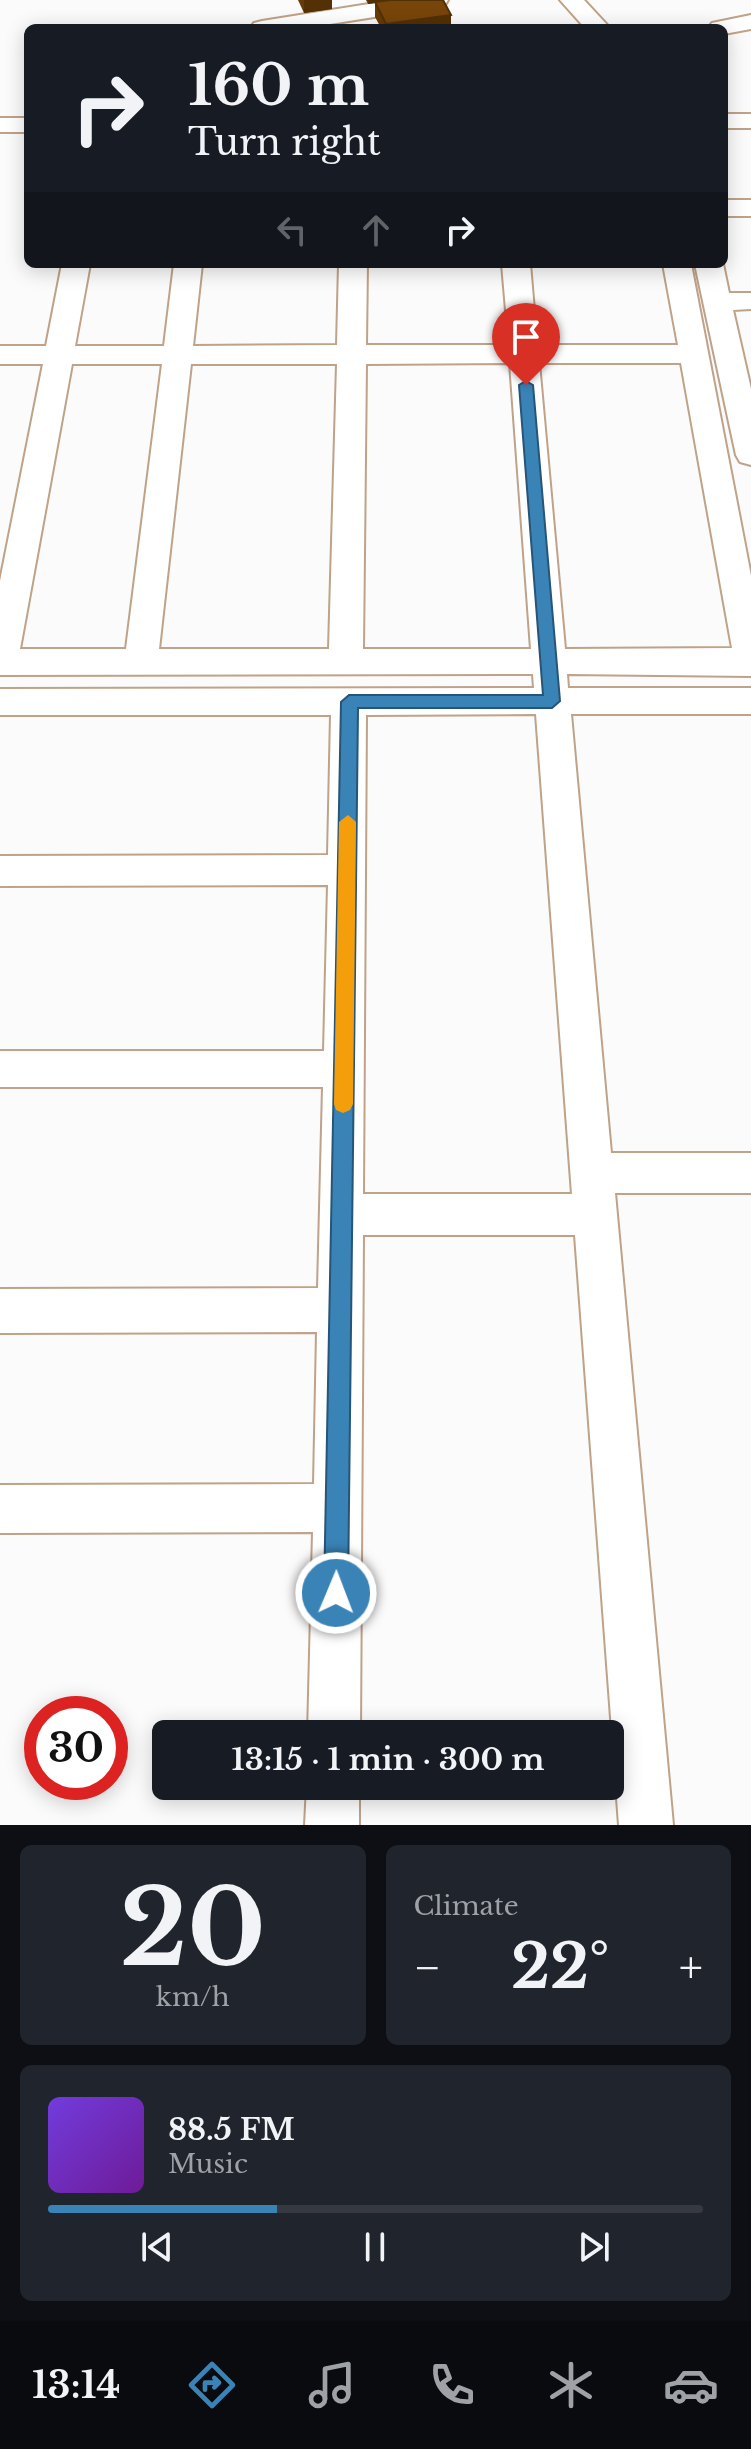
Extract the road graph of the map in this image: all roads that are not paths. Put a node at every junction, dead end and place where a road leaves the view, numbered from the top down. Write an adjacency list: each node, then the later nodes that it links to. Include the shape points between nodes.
1 (437, 0): 4 (street)
2 (571, 0): 5 (street)
3 (751, 22): 6 (street)
4 (287, 24)
5 (594, 24)
6 (728, 26)
7 (0, 109): 8 (street)
8 (24, 109)
9 (728, 121): 10 (street)
10 (751, 121)
11 (0, 125): 12 (street)
12 (24, 125)
13 (728, 208): 14 (street)
14 (751, 208)
15 (75, 268): 25 (street)
16 (188, 268): 26 (street)
17 (353, 268): 27 (street)
18 (516, 268): 28 (street)
19 (678, 268): 23 (street)
20 (710, 268): 22 (street)
21 (751, 301): 22 (street)
22 (718, 302): 29 (street)
23 (694, 354): 28 (street); 34 (street)
24 (0, 355): 25 (street)
25 (59, 355): 26 (street); 32 (street)
26 (178, 355): 27 (street); 33 (street)
27 (351, 355): 28 (street); 35 (street)
28 (523, 355): 31 (street)
29 (746, 410): 30 (street)
30 (751, 455)
31 (549, 661): 34 (street); 35 (street); 36 (street)
32 (1, 662): 33 (street)
33 (141, 662): 35 (street)
34 (751, 662)
35 (348, 682): 36 (street); 38 (street); 39 (street)
36 (552, 701): 37 (street); 44 (street)
37 (751, 701)
38 (0, 702)
39 (347, 870): 40 (street); 42 (street)
40 (0, 871)
41 (0, 1069): 42 (street)
42 (344, 1069): 45 (street)
43 (751, 1173): 44 (street)
44 (593, 1194): 45 (street); 53 (street)
45 (342, 1215): 46 (street)
46 (340, 1310): 47 (street); 48 (street)
47 (0, 1311)
48 (338, 1508): 49 (street); 50 (street)
49 (0, 1509)
50 (334, 1720)
51 (333, 1800): 52 (street)
52 (332, 1825)
53 (646, 1825)

